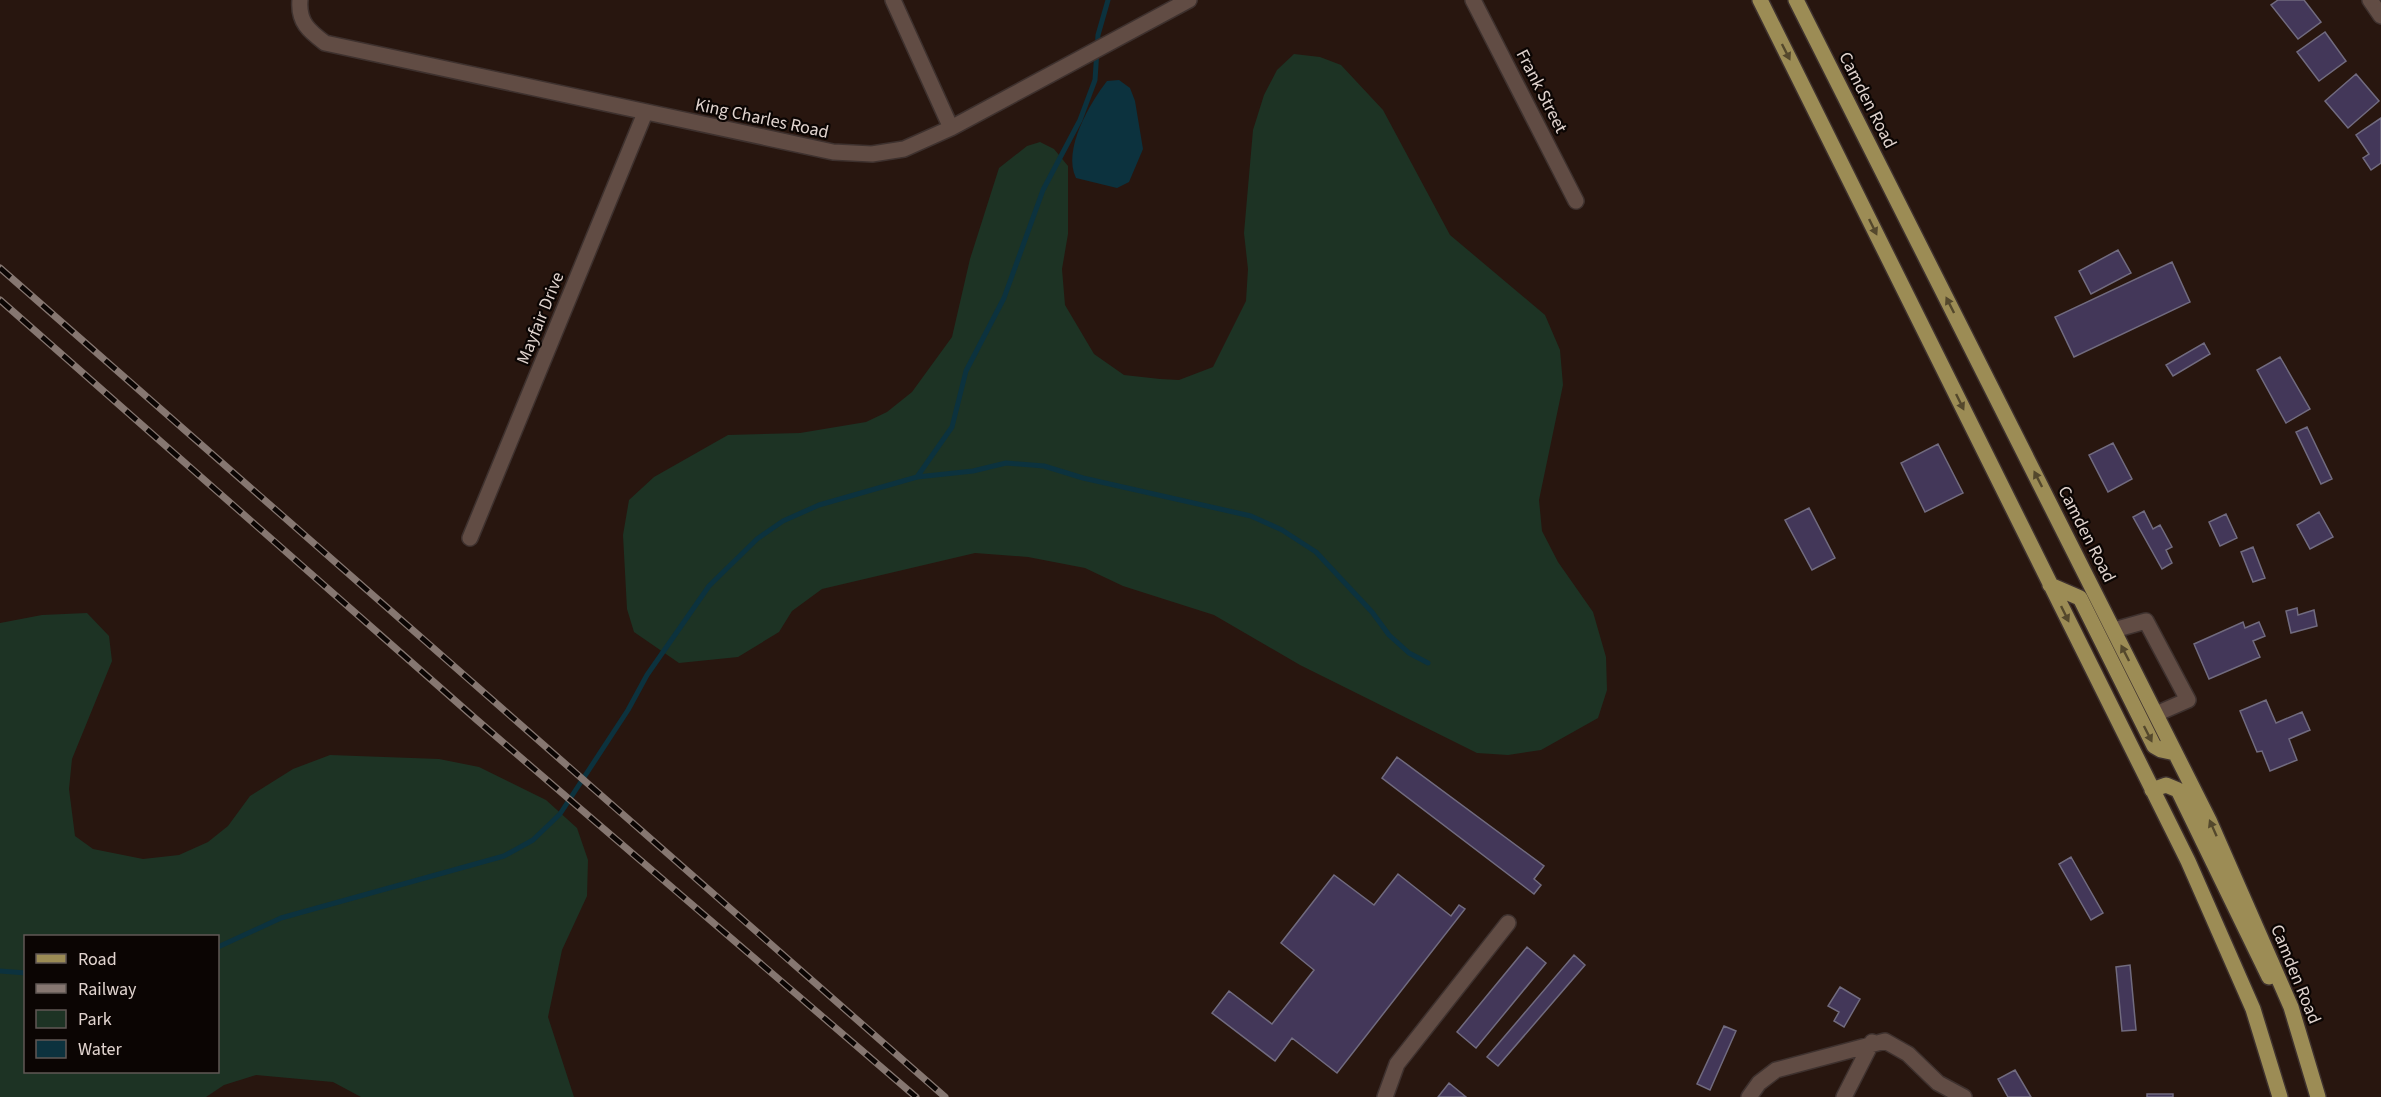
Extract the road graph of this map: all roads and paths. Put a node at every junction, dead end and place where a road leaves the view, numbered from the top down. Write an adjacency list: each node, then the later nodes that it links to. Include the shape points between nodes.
1 (300, 0): 9 (street, King Charles Road, via 305,27 325,43)
2 (893, 0): 10 (street)
3 (1189, 0): 10 (street, King Charles Road)
4 (1473, 0): 11 (street, Frank Street)
5 (1760, 0): 13 (main road, one-way to 13)
6 (1796, 0): 14 (main road, Camden Road, one-way to 6)
7 (2370, 0): 8 (street)
8 (2381, 16)
9 (645, 113): 10 (street, King Charles Road, via 833,152 872,154 904,149); 12 (street, Mayfair Drive)
10 (951, 128)
11 (1576, 201)
12 (470, 538)
13 (2050, 585): 16 (main road, one-way to 16, via 2080,598 2154,746); 17 (main road, one-way to 17)
14 (2114, 630): 15 (main road, Camden Road, one-way to 14); 15 (street, via 2146,621 2188,700)
15 (2156, 714): 16 (main road, Camden Road)
16 (2175, 753): 19 (main road, Camden Road, one-way to 16, via 2209,820)
17 (2152, 790): 19 (main road, via 2166,785 2178,790 2258,959); 25 (main road, via 2253,1009)
18 (1508, 923): 21 (street, via 1397,1064)
19 (2297, 1027): 26 (main road, Camden Road)
20 (1872, 1042): 22 (street, via 1776,1070); 23 (street); 24 (street, via 1885,1041 1908,1054 1938,1083)
21 (1385, 1097)
22 (1749, 1097)
23 (1844, 1097)
24 (1964, 1097)
25 (2280, 1097)
26 (2318, 1097)

